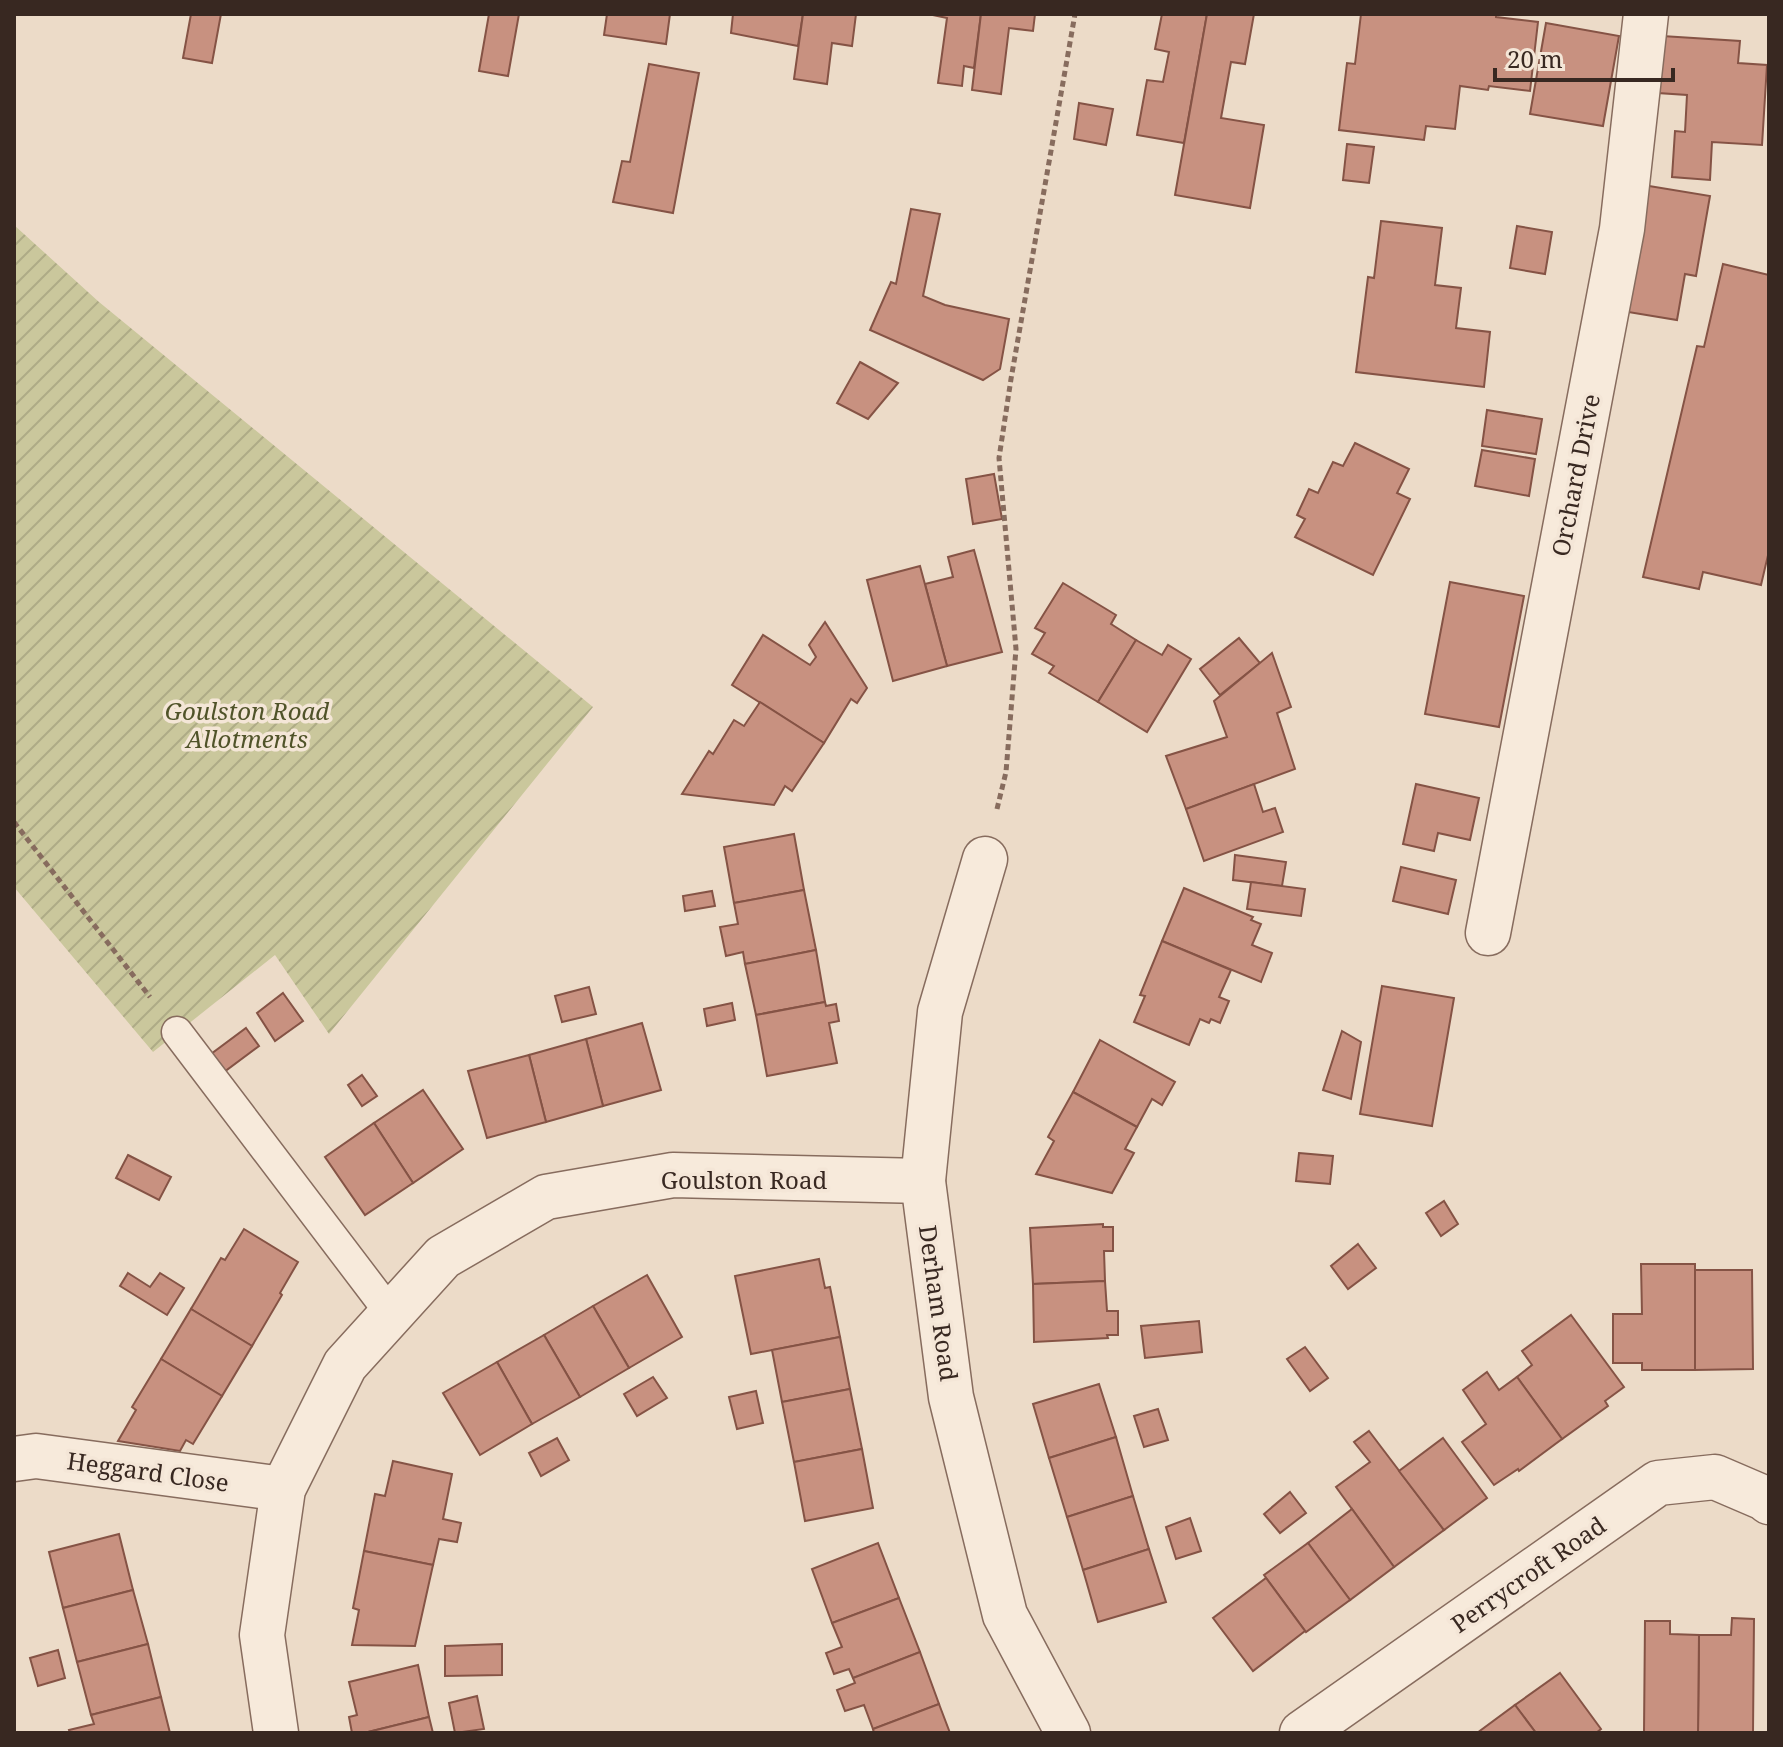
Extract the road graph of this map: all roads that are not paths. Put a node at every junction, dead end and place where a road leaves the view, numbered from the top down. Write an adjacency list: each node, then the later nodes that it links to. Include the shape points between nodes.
1 (1646, 14): 3 (street, Orchard Drive, via 1622,229)
2 (985, 859): 5 (street, Derham Road, via 940,1012)
3 (1488, 933)
4 (177, 1032): 6 (lane)
5 (923, 1181): 6 (street, Goulston Road, via 673,1175 546,1197 443,1257); 11 (street, Derham Road, via 951,1397 1005,1615)
6 (391, 1314): 8 (street, Goulston Road, via 345,1365)
7 (14, 1459): 8 (street, Heggard Close, via 36,1456)
8 (283, 1489): 10 (street, Goulston Road, via 262,1635)
9 (1769, 1502): 12 (street, Perrycroft Road, via 1715,1477 1658,1483)
10 (276, 1733)
11 (1068, 1733)
12 (1302, 1733)

